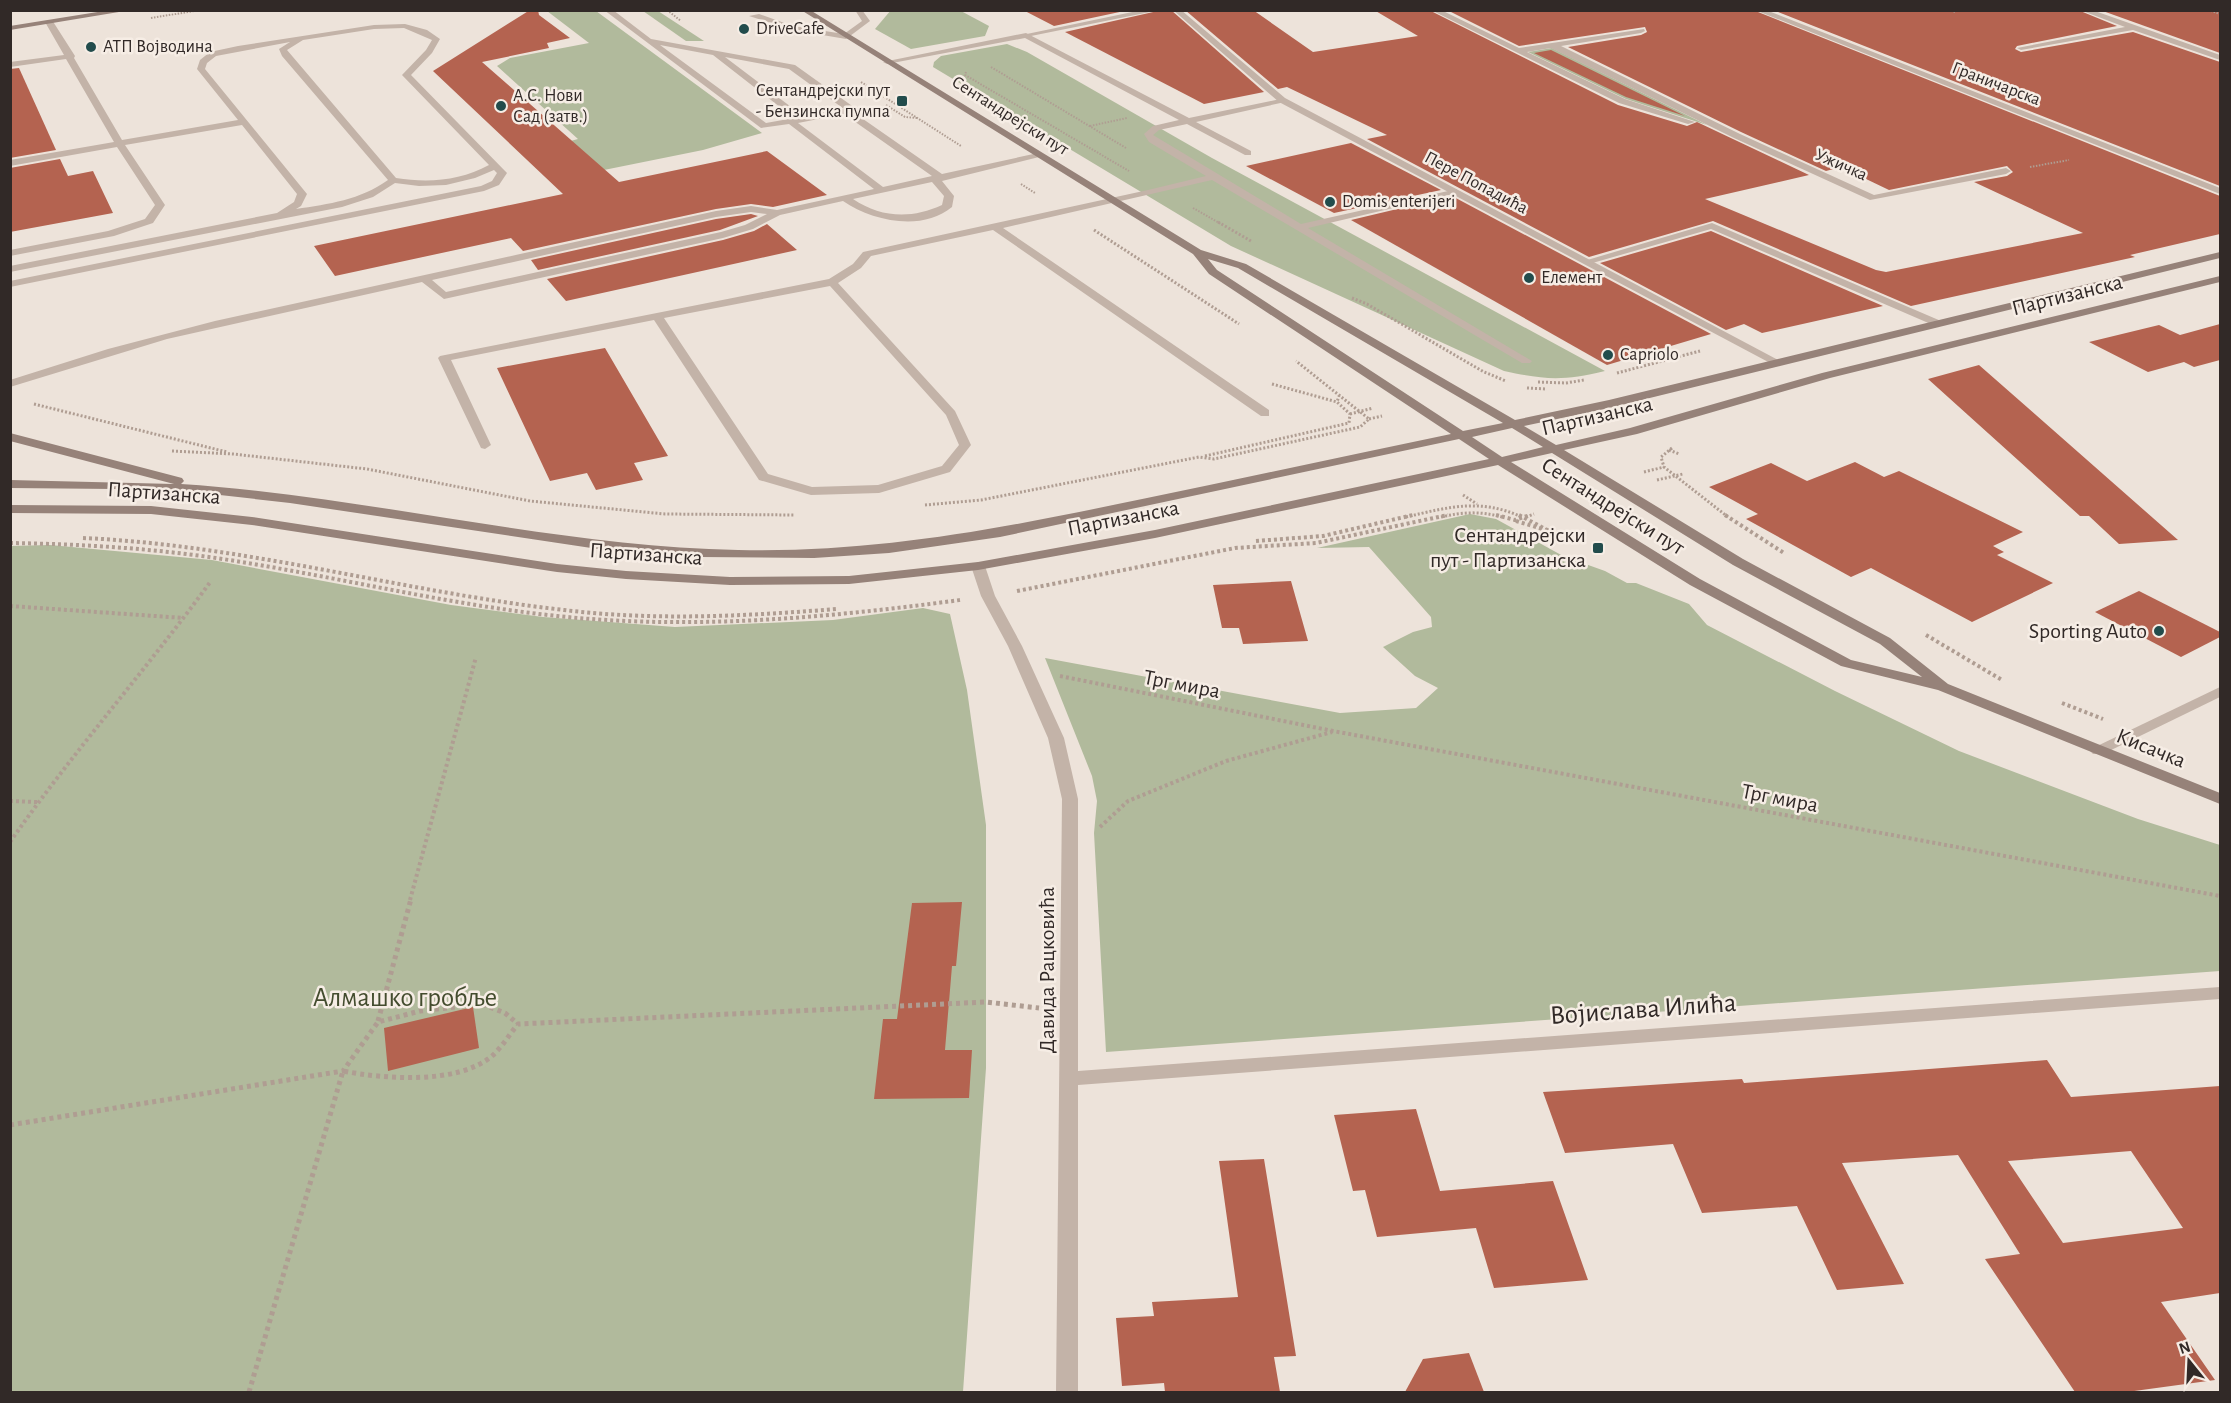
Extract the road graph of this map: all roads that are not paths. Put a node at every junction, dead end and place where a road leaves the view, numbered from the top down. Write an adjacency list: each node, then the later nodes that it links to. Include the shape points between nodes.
1 (128, 10): 11 (main road)
2 (607, 10): 18 (street)
3 (804, 10): 17 (main road, Сентандрејски пут)
4 (858, 10): 17 (street, via 866,21)
5 (1156, 10): 15 (street)
6 (1176, 10): 27 (street, Пере Попадића)
7 (1434, 10): 21 (street, Ужичка)
8 (1758, 10): 46 (street, Граничарска)
9 (2083, 10): 13 (street)
10 (754, 14): 17 (street, via 783,26)
11 (49, 22): 12 (main road); 23 (street)
12 (10, 28)
13 (2133, 28): 20 (street); 24 (street)
14 (1641, 31): 19 (street)
15 (1026, 35): 25 (street); 30 (street)
16 (306, 37): 32 (street, via 213,54 203,62 201,69); 38 (street, via 405,26 436,39 431,53 406,75); 42 (street, via 283,49 286,56)
17 (846, 37): 25 (main road, Сентандрејски пут)
18 (649, 41): 22 (street); 31 (street, via 764,126)
19 (1552, 45): 21 (street); 33 (street, Ужичка)
20 (2021, 48)
21 (1517, 51): 33 (street, Ужичка, via 1622,101)
22 (714, 53): 28 (street, via 792,67 852,110); 29 (street)
23 (71, 56): 26 (street); 34 (street)
24 (2220, 58)
25 (887, 62): 36 (main road, Сентандрејски пут)
26 (10, 65)
27 (1282, 100): 30 (street); 45 (street, Пере Попадића)
28 (845, 111): 29 (street); 41 (street)
29 (801, 119): 31 (street)
30 (1187, 120): 35 (street); 40 (street, via 1148,134)
31 (790, 121): 44 (street)
32 (243, 122): 34 (street); 47 (street)
33 (1737, 136): 39 (street, Ужичка, via 1873,198)
34 (120, 144): 37 (street); 55 (street, via 160,205 149,221 110,234)
35 (1248, 153)
36 (1038, 156): 41 (street); 49 (main road, Сентандрејски пут)
37 (10, 163)
38 (495, 165): 42 (street, via 481,175 447,182 414,184); 62 (street, via 502,173 496,183 484,188)
39 (2006, 171)
40 (1215, 176): 49 (street); 53 (street)
41 (937, 179): 44 (street); 48 (street, via 949,196 947,207 933,214 894,218 873,215)
42 (393, 180): 43 (street)
43 (383, 190): 47 (street, via 324,199); 51 (street, via 364,198)
44 (881, 190): 48 (street)
45 (1454, 191): 53 (street); 57 (street, Пере Попадића)
46 (2220, 191)
47 (302, 194): 51 (street, via 298,204)
48 (846, 199): 50 (street)
49 (1112, 201): 52 (street); 54 (main road, Сентандрејски пут)
50 (777, 213): 59 (street, via 751,209 716,214); 59 (street, via 723,235 444,296)
51 (280, 215): 58 (street)
52 (994, 226): 61 (street, via 867,254 857,266); 68 (street)
53 (1301, 227): 65 (street)
54 (1197, 252): 69 (main road, Сентандрејски пут, via 1242,266); 70 (main road, Сентандрејски пут, via 1213,272)
55 (10, 253)
56 (2220, 255): 64 (main road, Партизанска)
57 (1589, 261): 64 (street, via 1712,226); 66 (street, Пере Попадића)
58 (10, 269)
59 (424, 279): 67 (street, via 268,310 69,362)
60 (2220, 279): 73 (main road, Партизанска, via 1826,375 1633,430)
61 (832, 282): 63 (street); 63 (street, via 951,414 965,445 946,469 879,489 811,491 763,477)
62 (10, 284)
63 (657, 316): 72 (street, via 444,358)
64 (1937, 323): 66 (main road, Партизанска)
65 (1526, 361)
66 (1776, 362): 69 (main road, Партизанска)
67 (10, 384)
68 (1265, 413)
69 (1513, 424): 70 (main road, Партизанска); 73 (main road, Сентандрејски пут)
70 (1459, 435): 74 (main road, Сентандрејски пут); 76 (main road, Партизанска, via 950,542 786,555 700,553 598,544)
71 (10, 437): 76 (main road)
72 (485, 445)
73 (1552, 448): 74 (main road, Партизанска); 79 (main road, Сентандрејски пут, via 1738,562 1885,641)
74 (1499, 461): 78 (main road, Партизанска, via 1155,534); 79 (main road, Сентандрејски пут, via 1695,582 1846,663)
75 (10, 484): 76 (main road, Партизанска)
76 (207, 489)
77 (10, 509): 78 (main road, Партизанска, via 151,510 252,520 626,575 730,581 849,580)
78 (978, 566): 84 (street, Давида Рацковића, via 988,596 1056,738 1070,799)
79 (1943, 687): 81 (main road, Сентандрејски пут)
80 (2220, 692): 81 (street)
81 (2098, 751): 82 (main road, Кисачка)
82 (2220, 799)
83 (2220, 993): 84 (street, Војислава Илића)
84 (1070, 1079): 85 (street, Давида Рацковића)
85 (1067, 1392)

